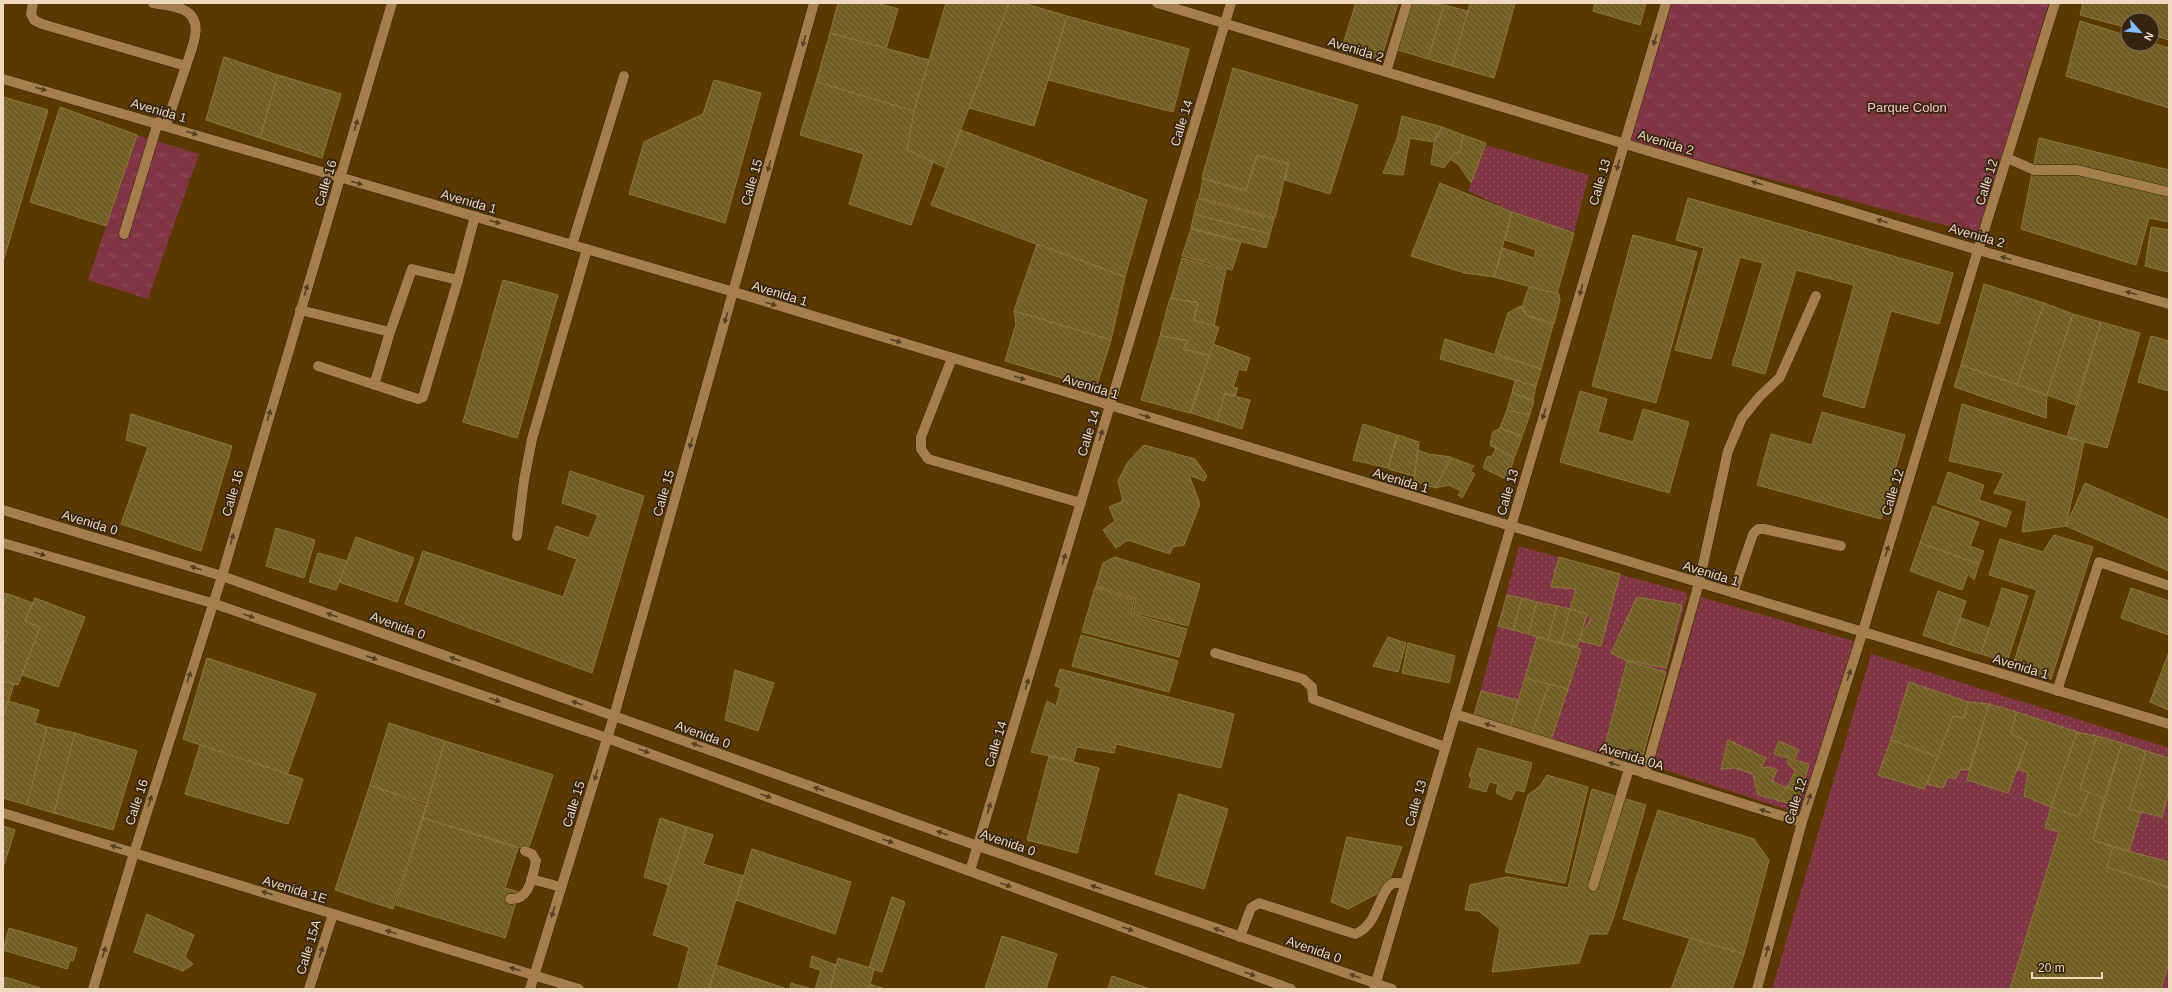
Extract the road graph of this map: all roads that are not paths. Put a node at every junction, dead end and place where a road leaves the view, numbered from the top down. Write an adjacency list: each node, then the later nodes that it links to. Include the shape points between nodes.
1 (33, 3): 11 (street, via 31,14 34,20 42,24)
2 (153, 3): 11 (street, via 184,10 194,19 196,31)
3 (392, 3): 18 (street, Calle 16, one-way to 3)
4 (814, 3): 26 (street, Calle 15, one-way to 26)
5 (1157, 3): 10 (street, Avenida 2)
6 (1231, 3): 10 (street, Calle 14)
7 (1407, 3): 12 (street)
8 (1666, 3): 16 (street, Calle 13, one-way to 16)
9 (2055, 3): 17 (street, Calle 12)
10 (1225, 23): 12 (street, Avenida 2); 34 (street, Calle 14)
11 (186, 66): 15 (street)
12 (1386, 72): 16 (street, Avenida 2)
13 (624, 76): 22 (street)
14 (3, 79): 15 (street, Avenida 1, one-way to 15)
15 (162, 124): 18 (street, Avenida 1, one-way to 18); 21 (street)
16 (1624, 143): 24 (street, Avenida 2, one-way to 16); 37 (street, Calle 13, one-way to 37)
17 (2007, 158): 19 (street, via 2034,170 2077,170); 24 (street, Calle 12)
18 (340, 178): 20 (street, Avenida 1, one-way to 20); 29 (street, Calle 16, one-way to 18)
19 (2169, 192)
20 (475, 216): 22 (street, Avenida 1, one-way to 22); 25 (street)
21 (124, 234)
22 (572, 245): 23 (street, Avenida 1)
23 (587, 249): 26 (street, Avenida 1); 38 (street, via 532,439)
24 (1978, 250): 28 (street, Avenida 2, one-way to 24); 46 (street, Calle 12, one-way to 24)
25 (458, 280): 30 (street, via 412,270); 33 (street, via 423,397 418,399)
26 (734, 292): 31 (street, Avenida 1, one-way to 31); 50 (street, Calle 15, one-way to 50)
27 (1816, 296): 42 (street, via 1780,377 1742,418 1728,451)
28 (2169, 304)
29 (300, 310): 30 (street); 41 (street, Calle 16, one-way to 29)
30 (390, 332): 33 (street)
31 (952, 358): 34 (street, Avenida 1, one-way to 34); 35 (street, via 921,437 921,449 928,459)
32 (318, 366): 33 (street)
33 (374, 385)
34 (1110, 406): 35 (street, Calle 14, one-way to 34); 37 (street, Avenida 1, one-way to 37)
35 (1080, 503): 58 (street, Calle 14, one-way to 35)
36 (3, 510): 41 (street, Avenida 0, one-way to 36)
37 (1511, 526): 42 (street, Avenida 1); 49 (street, Calle 13)
38 (517, 536)
39 (3, 543): 45 (street, one-way to 45)
40 (1841, 546): 44 (street, via 1764,528 1758,529 1752,534)
41 (222, 576): 45 (street, Calle 16); 50 (street, Avenida 0, one-way to 41)
42 (1699, 583): 44 (street, Avenida 1); 55 (street)
43 (2167, 585): 48 (street, via 2099,562)
44 (1733, 593): 46 (street, Avenida 1)
45 (212, 603): 52 (street, one-way to 52); 60 (street, Calle 16, one-way to 45)
46 (1863, 632): 48 (street, Avenida 1); 57 (street, Calle 12, one-way to 46)
47 (1215, 653): 53 (street, via 1303,679 1312,687 1313,699)
48 (2057, 691): 51 (street, Avenida 1)
49 (1455, 714): 53 (street, Calle 13); 54 (street, Avenida 0A, one-way to 49)
50 (614, 716): 52 (street, Calle 15); 58 (street, Avenida 0, one-way to 50)
51 (2169, 724)
52 (607, 738): 61 (street, one-way to 61); 65 (street, Calle 15, one-way to 65)
53 (1445, 747): 63 (street, Calle 13)
54 (1629, 769): 55 (street, Avenida 0A); 64 (street)
55 (1645, 774): 57 (street, Avenida 0A, one-way to 55)
56 (3, 813): 60 (street, Avenida 1E, one-way to 56)
57 (1802, 822): 77 (street, Calle 12, one-way to 57)
58 (978, 846): 61 (street, Calle 14); 68 (street, Avenida 0, one-way to 58)
59 (525, 851): 62 (street, via 532,854 536,861)
60 (134, 853): 67 (street, Avenida 1E, one-way to 60); 71 (street, Calle 16, one-way to 60)
61 (970, 871): 75 (street, one-way to 75)
62 (531, 879): 65 (street); 66 (street, via 525,895 518,900)
63 (1405, 883): 68 (street, via 1393,883 1388,887 1369,925 1355,934 1259,903 1251,908); 70 (street, Calle 13)
64 (1593, 886)
65 (561, 887): 69 (street, Calle 15, one-way to 69)
66 (510, 899)
67 (333, 914): 69 (street, Avenida 1E, one-way to 67); 72 (street, Calle 15A, one-way to 67)
68 (1240, 937): 70 (street, Avenida 0, one-way to 68)
69 (534, 975): 73 (street, Calle 15); 74 (street, Avenida 1E)
70 (1374, 986): 76 (street, Avenida 0)
71 (93, 989)
72 (309, 989)
73 (530, 989)
74 (579, 989)
75 (1291, 989)
76 (1392, 989)
77 (1756, 989)

